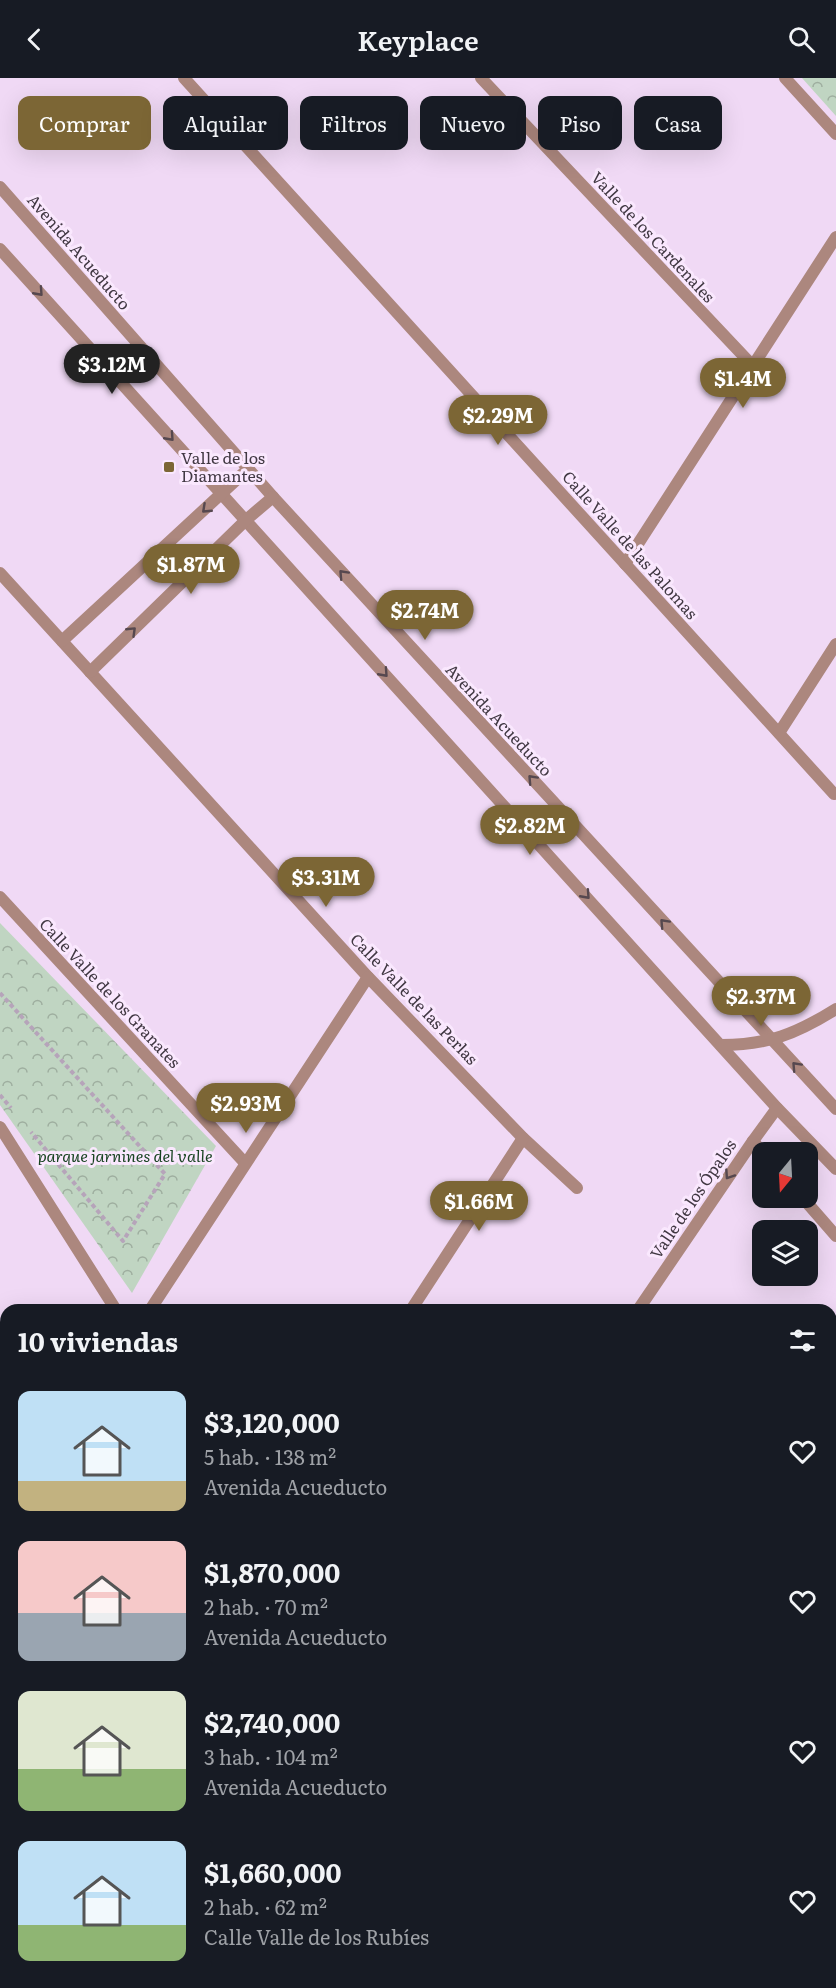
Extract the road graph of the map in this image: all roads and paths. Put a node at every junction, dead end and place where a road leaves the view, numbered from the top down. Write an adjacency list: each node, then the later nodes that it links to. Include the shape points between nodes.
1 (184, 78): 13 (street, Calle Valle de las Palomas)
2 (481, 78): 8 (street, Valle de los Cardenales)
3 (785, 78): 4 (street)
4 (836, 134)
5 (0, 188): 9 (street, Avenida Acueducto)
6 (836, 237): 8 (street)
7 (0, 249): 10 (street, one-way to 10)
8 (753, 366): 13 (street)
9 (248, 470): 10 (street); 11 (street, Avenida Acueducto)
10 (222, 494): 12 (street); 15 (street, one-way to 15)
11 (273, 497): 12 (street); 24 (street, Avenida Acueducto, one-way to 11)
12 (246, 520): 17 (street, one-way to 12); 25 (street, one-way to 25)
13 (625, 564): 18 (street, Calle Valle de las Palomas)
14 (0, 573): 15 (street, Calle Valle de las Perlas)
15 (62, 641): 17 (street, Calle Valle de las Perlas)
16 (836, 644): 18 (street)
17 (90, 672): 21 (street, Calle Valle de las Perlas)
18 (778, 733): 19 (street, Calle Valle de las Palomas)
19 (834, 794)
20 (0, 897): 34 (street, Calle Valle de los Granates)
21 (368, 977): 32 (street, Calle Valle de las Perlas); 34 (street)
22 (0, 993): 31 (path, via 165,1174 123,1241)
23 (836, 1009): 24 (street, via 805,1028)
24 (771, 1040): 25 (street); 28 (street, Avenida Acueducto, one-way to 24)
25 (721, 1045): 27 (street)
26 (0, 1095): 29 (path)
27 (777, 1108): 33 (street, Valle de los Ópalos); 35 (street)
28 (836, 1109)
29 (15, 1113)
30 (0, 1127): 39 (street)
31 (31, 1131)
32 (523, 1137): 36 (street, Calle Valle de las Perlas); 41 (street)
33 (753, 1141): 42 (street, Valle de los Ópalos, one-way to 42)
34 (245, 1163): 40 (street)
35 (836, 1170)
36 (577, 1188)
37 (812, 1208): 38 (street)
38 (836, 1236)
39 (112, 1304)
40 (154, 1304)
41 (415, 1304)
42 (642, 1304)

